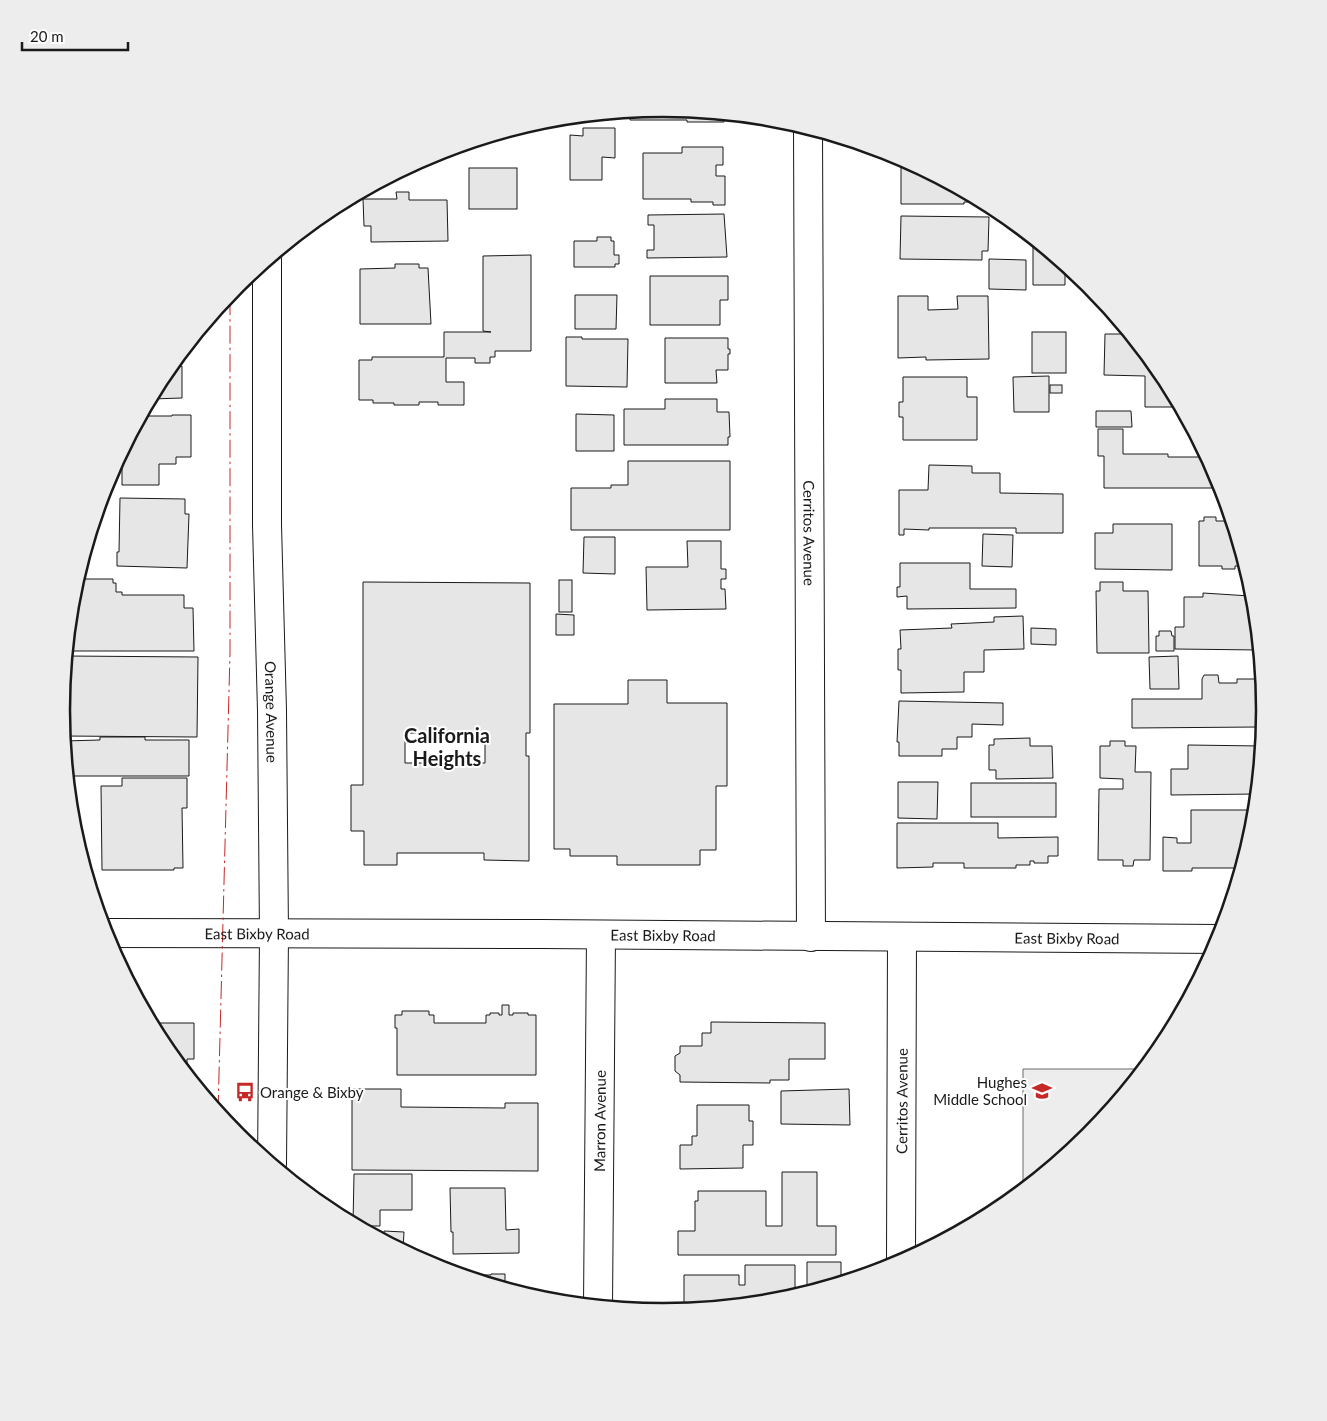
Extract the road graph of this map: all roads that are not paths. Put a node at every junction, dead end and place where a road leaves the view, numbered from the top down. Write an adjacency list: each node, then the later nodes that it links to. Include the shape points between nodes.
1 (808, 135): 6 (street, Cerritos Avenue)
2 (268, 268): 4 (street, Orange Avenue, via 267,525)
3 (113, 933): 4 (street, East Bixby Road)
4 (274, 934): 5 (street, East Bixby Road); 9 (street, Orange Avenue)
5 (601, 935): 6 (street, East Bixby Road); 11 (street, Marron Avenue)
6 (810, 937): 7 (street, East Bixby Road)
7 (902, 937): 8 (street, East Bixby Road); 10 (street, Cerritos Avenue)
8 (1212, 939)
9 (272, 1157)
10 (901, 1254)
11 (598, 1300)

